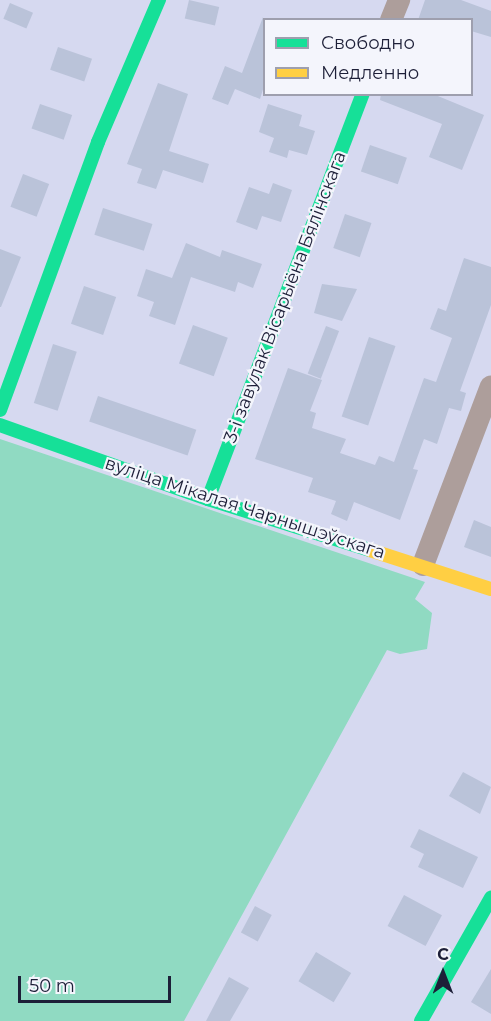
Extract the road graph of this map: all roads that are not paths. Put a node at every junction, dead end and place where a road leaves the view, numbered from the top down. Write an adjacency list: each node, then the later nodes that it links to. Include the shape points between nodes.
1 (159, 0): 6 (street, via 98,142)
2 (399, 0): 3 (street)
3 (393, 18)
4 (362, 96): 8 (street, 3-і завулак Вісарыёна Бялінскага)
5 (491, 386): 9 (street)
6 (0, 410)
7 (0, 425): 8 (street, вуліца Мікалая Чарнышэўскага)
8 (208, 499): 9 (street, вуліца Мікалая Чарнышэўскага)
9 (423, 565): 10 (street, вуліца Мікалая Чарнышэўскага)
10 (491, 589)
11 (491, 898): 12 (street)
12 (420, 1021)

